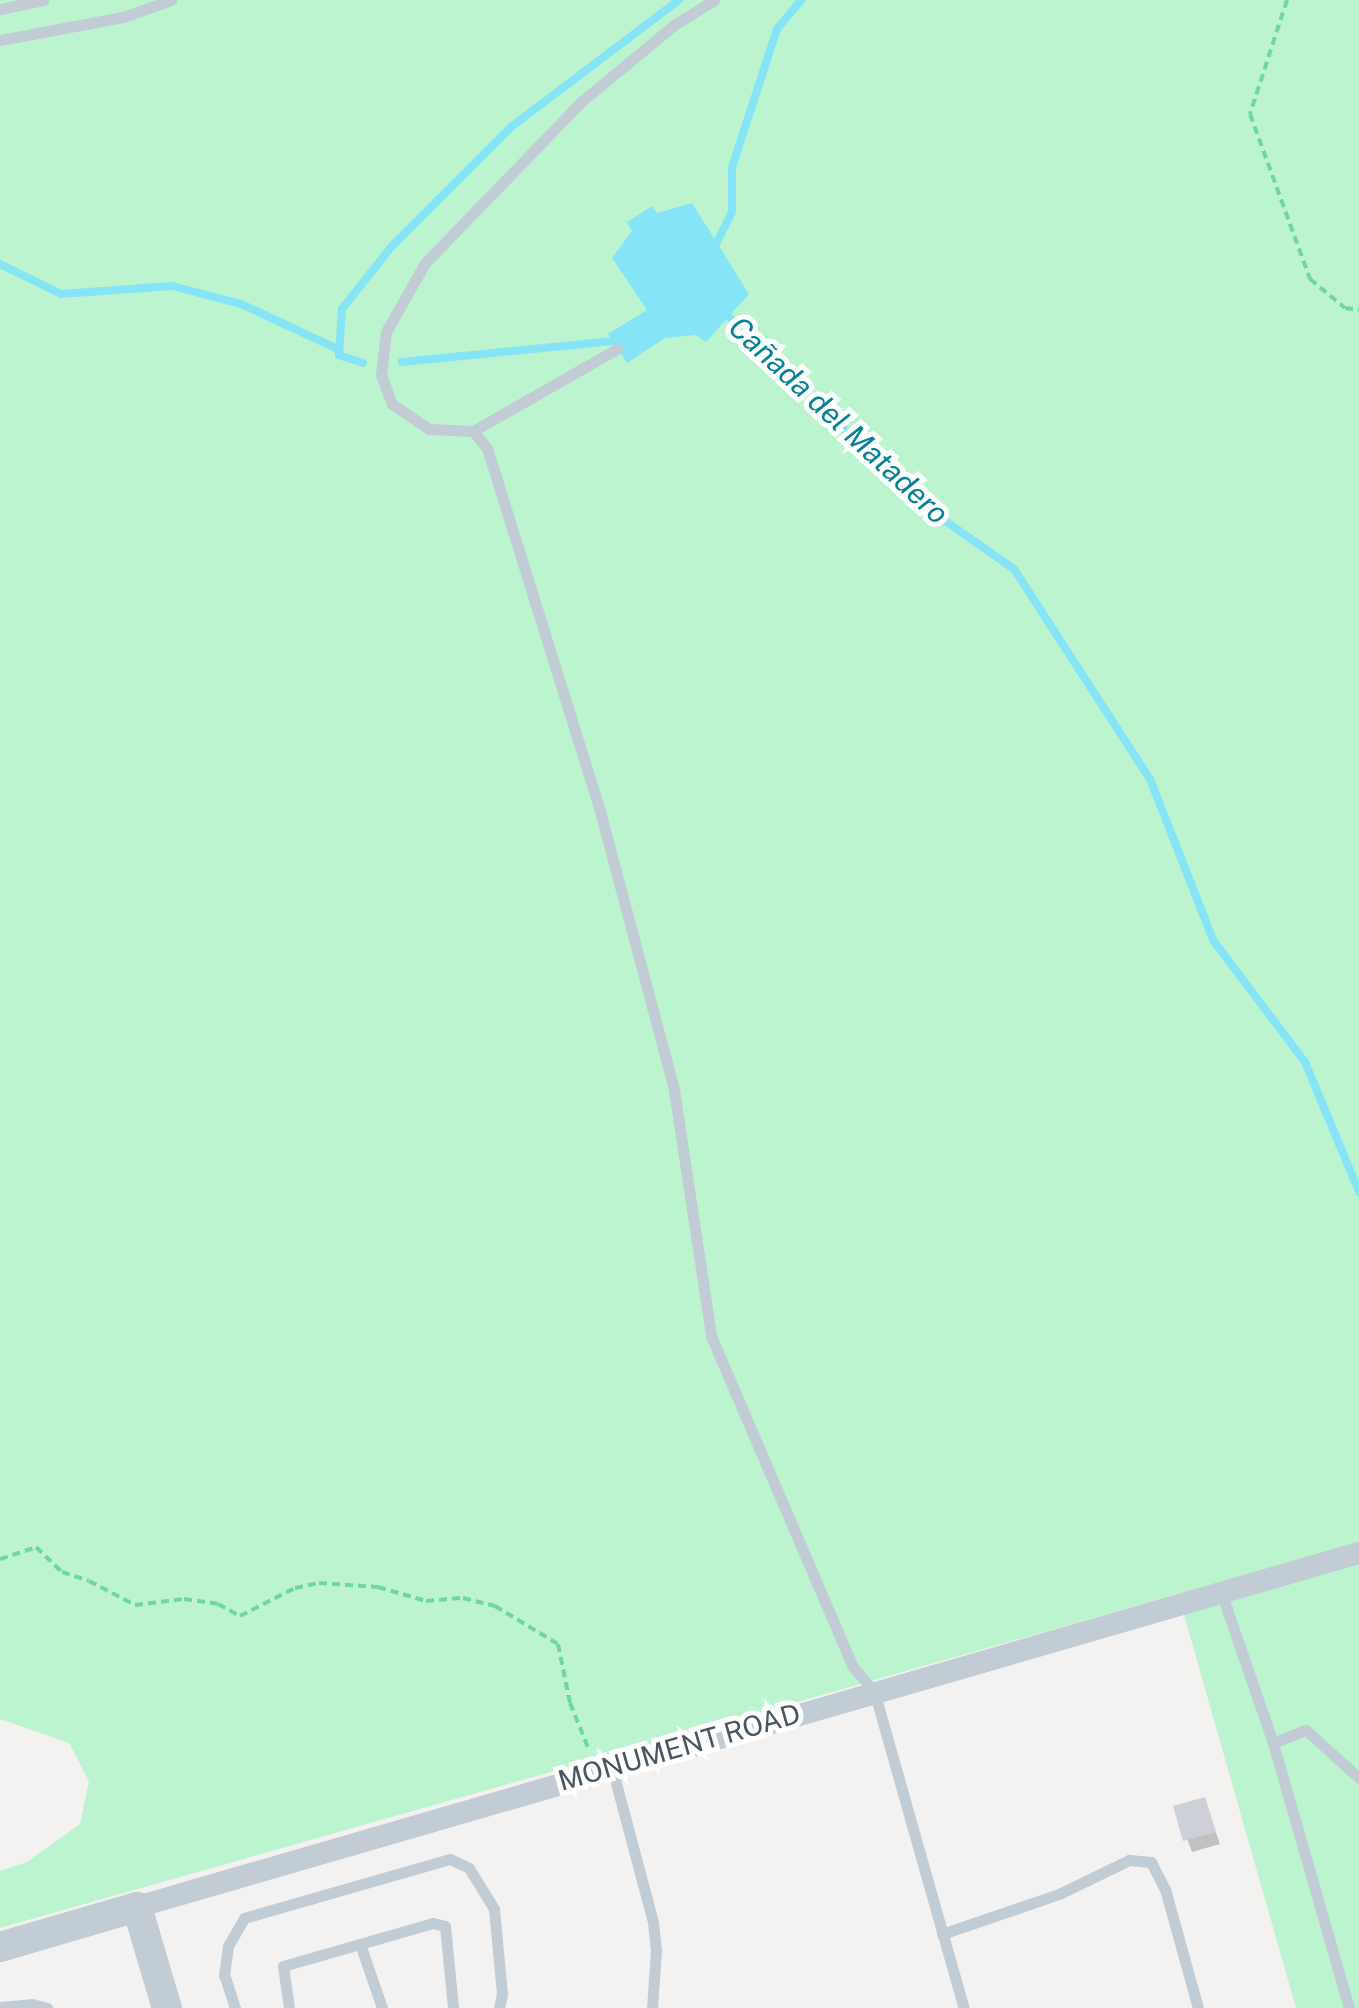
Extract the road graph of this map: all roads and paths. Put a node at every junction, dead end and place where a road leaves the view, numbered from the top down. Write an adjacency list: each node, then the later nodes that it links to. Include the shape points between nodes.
1 (42, 0): 5 (lane)
2 (171, 0): 6 (lane, via 124,17)
3 (714, 0): 9 (lane, via 581,102 497,186 425,264 386,332 382,374 392,404 429,429)
4 (1286, 0): 7 (path, via 1250,114 1310,279 1345,308)
5 (0, 9)
6 (0, 40)
7 (1359, 310)
8 (617, 349): 9 (lane)
9 (473, 431): 13 (lane, via 487,448 522,552 669,1072 711,1336 852,1666)
10 (1359, 1553): 12 (street, MONUMENT ROAD)
11 (0, 1559): 15 (path, via 36,1547 62,1572 135,1605 184,1599 218,1604 240,1616 294,1588 319,1584 495,1606 558,1644 570,1703)
12 (1221, 1592): 13 (street, MONUMENT ROAD); 14 (lane)
13 (874, 1691): 15 (street, MONUMENT ROAD); 18 (lane)
14 (1273, 1743): 16 (lane, via 1306,1730); 32 (lane)
15 (604, 1768): 17 (street, MONUMENT ROAD); 29 (lane, via 653,1922)
16 (1359, 1778)
17 (137, 1906): 20 (street, MONUMENT ROAD); 23 (street)
18 (942, 1934): 30 (lane); 31 (lane, via 1059,1894 1129,1860 1151,1862 1165,1889)
19 (360, 1944): 25 (lane, via 282,1966); 26 (lane); 27 (lane, via 433,1923 444,1926)
20 (0, 1947)
21 (0, 2007): 22 (lane)
22 (47, 2008)
23 (168, 2008)
24 (235, 2008): 28 (lane, via 224,1975 228,1946 244,1918 450,1859 470,1868 494,1908)
25 (289, 2008)
26 (382, 2008)
27 (453, 2008)
28 (499, 2008)
29 (652, 2008)
30 (964, 2008)
31 (1198, 2008)
32 (1349, 2008)

